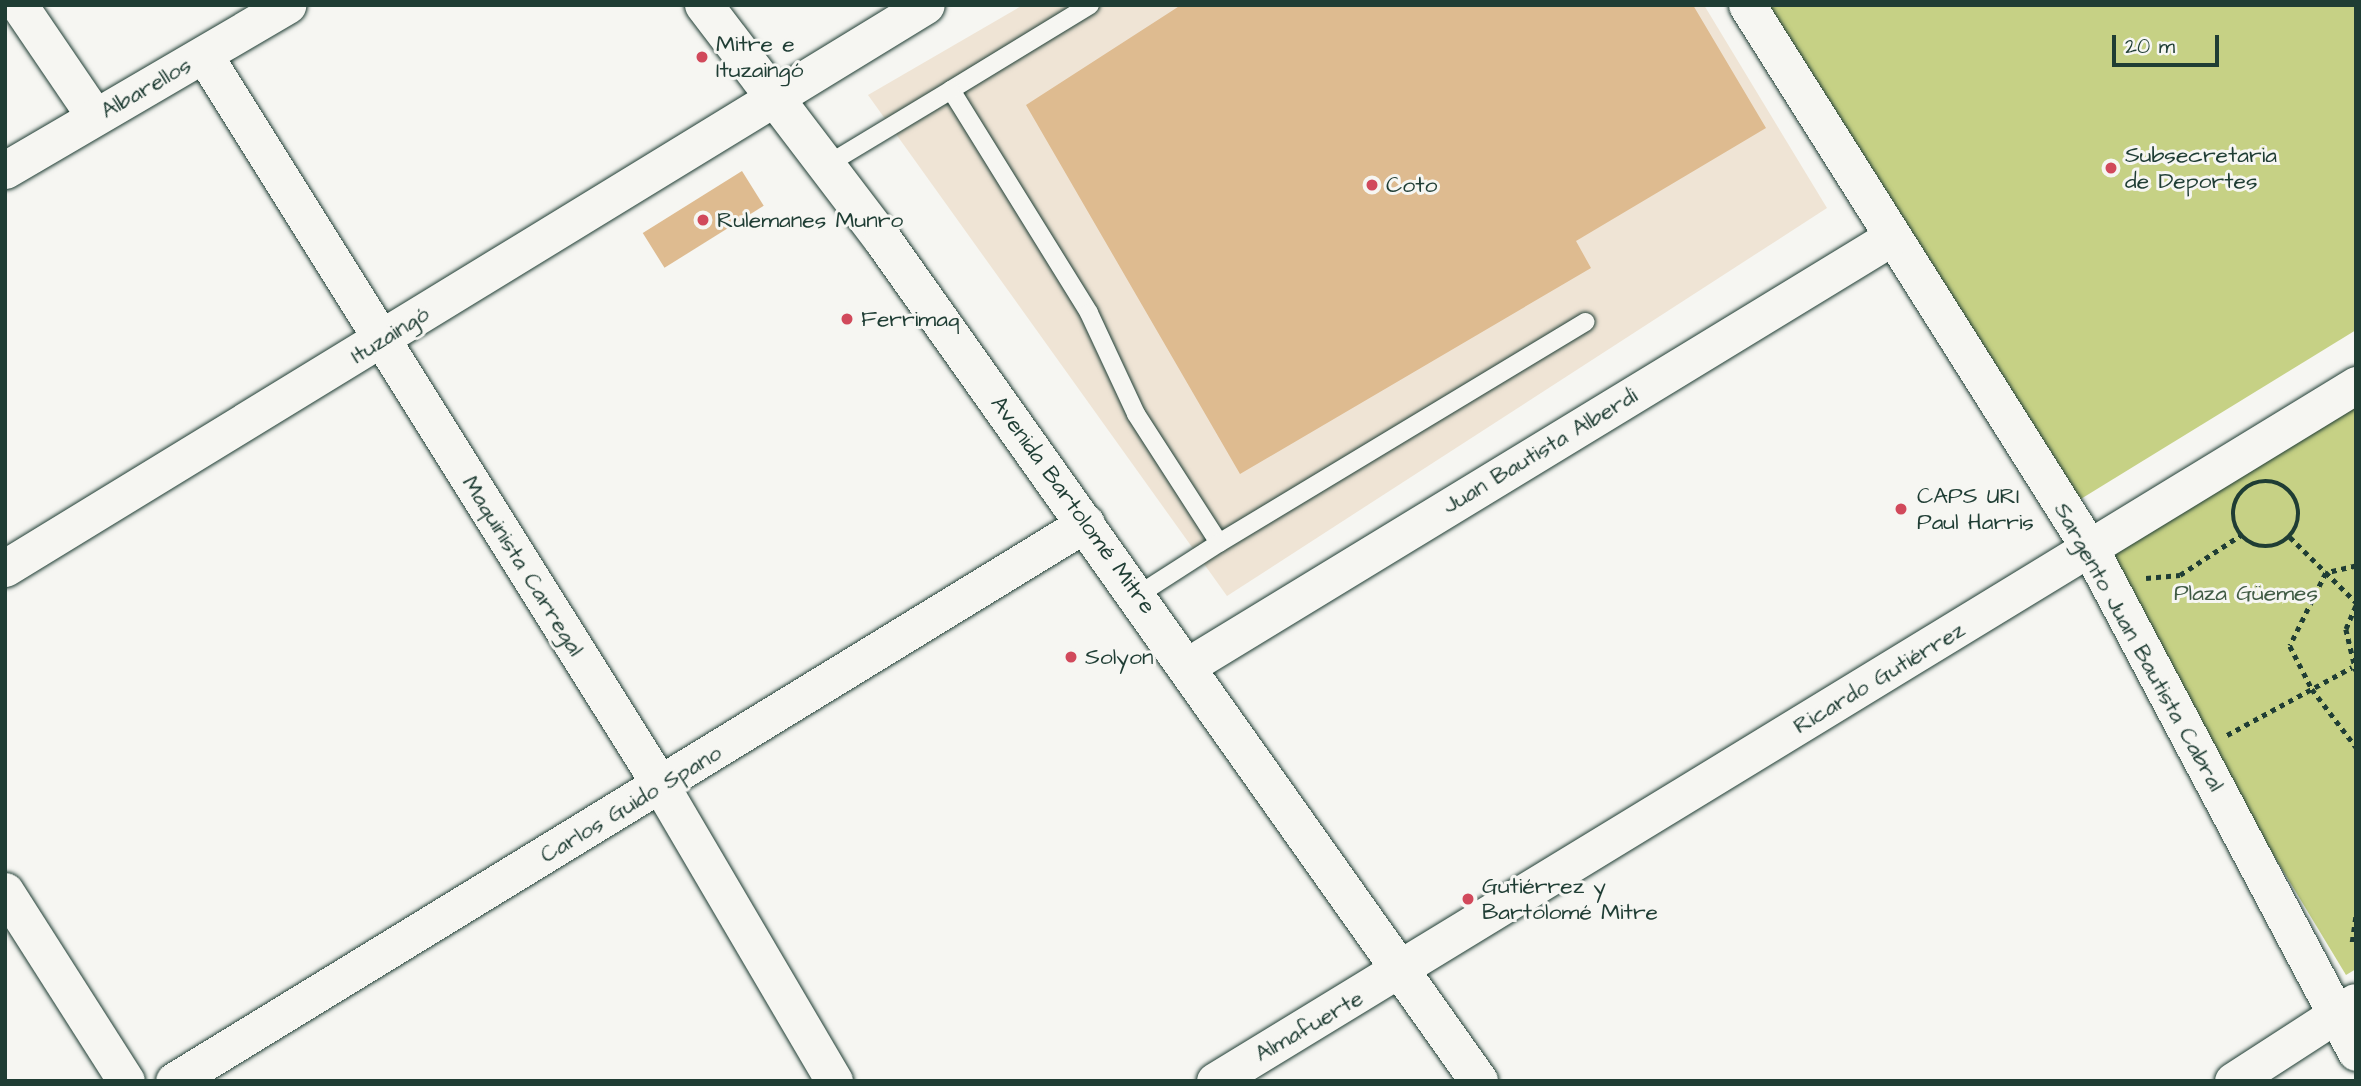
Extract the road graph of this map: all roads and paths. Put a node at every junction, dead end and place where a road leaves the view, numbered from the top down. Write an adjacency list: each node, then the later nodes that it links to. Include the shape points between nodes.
1 (19, 5): 10 (street)
2 (287, 5): 7 (street, Albarellos)
3 (704, 5): 9 (main road, Avenida Bartolomé Mitre)
4 (926, 5): 9 (street, Ituzaingó)
5 (1090, 5): 8 (lane)
6 (1747, 5): 13 (street, Sargento Juan Bautista Cabral)
7 (204, 55): 10 (street, Albarellos); 15 (street, Maquinista Carregal)
8 (951, 90): 11 (lane); 20 (lane, via 1089,313 1136,414)
9 (771, 97): 11 (main road, Avenida Bartolomé Mitre); 15 (street, Ituzaingó)
10 (95, 117): 12 (street, Albarellos)
11 (825, 166): 17 (main road, Avenida Bartolomé Mitre)
12 (5, 170)
13 (1892, 237): 21 (street, Sargento Juan Bautista Cabral); 28 (street, Juan Bautista Alberdi)
14 (1586, 322): 20 (lane)
15 (383, 341): 23 (street, Ituzaingó); 33 (street, Maquinista Carregal)
16 (2356, 385): 21 (street, Ricardo Gutiérrez)
17 (1086, 523): 26 (main road, Avenida Bartolomé Mitre); 33 (street, Carlos Guido Spano)
18 (2241, 535): 19 (path, via 2270,546); 19 (path, via 2233,515 2240,494 2268,481 2295,498 2299,518); 25 (path, via 2180,575 2158,580)
19 (2290, 537): 24 (path)
20 (1219, 543): 26 (lane)
21 (2090, 549): 37 (street, Ricardo Gutiérrez); 38 (street, Sargento Juan Bautista Cabral)
22 (2356, 566): 24 (path)
23 (5, 568)
24 (2326, 573): 27 (path); 30 (path, via 2290,646)
25 (2137, 576)
26 (1138, 595): 28 (main road, Avenida Bartolomé Mitre)
27 (2356, 604): 29 (path, via 2346,629)
28 (1189, 665): 37 (main road, Avenida Bartolomé Mitre)
29 (2354, 669): 30 (path)
30 (2312, 689): 31 (path); 32 (path)
31 (2217, 740)
32 (2356, 747)
33 (661, 786): 41 (street, Carlos Guido Spano); 42 (street, Maquinista Carregal)
34 (5, 891): 40 (street)
35 (2356, 915): 36 (path)
36 (2352, 942)
37 (1402, 971): 43 (street, Almafuerte); 44 (main road, Avenida Bartolomé Mitre)
38 (2345, 1008): 39 (street, Sargento Juan Bautista Cabral); 45 (street)
39 (2356, 1052)
40 (126, 1081)
41 (174, 1081)
42 (834, 1081)
43 (1215, 1081)
44 (1479, 1081)
45 (2232, 1081)

